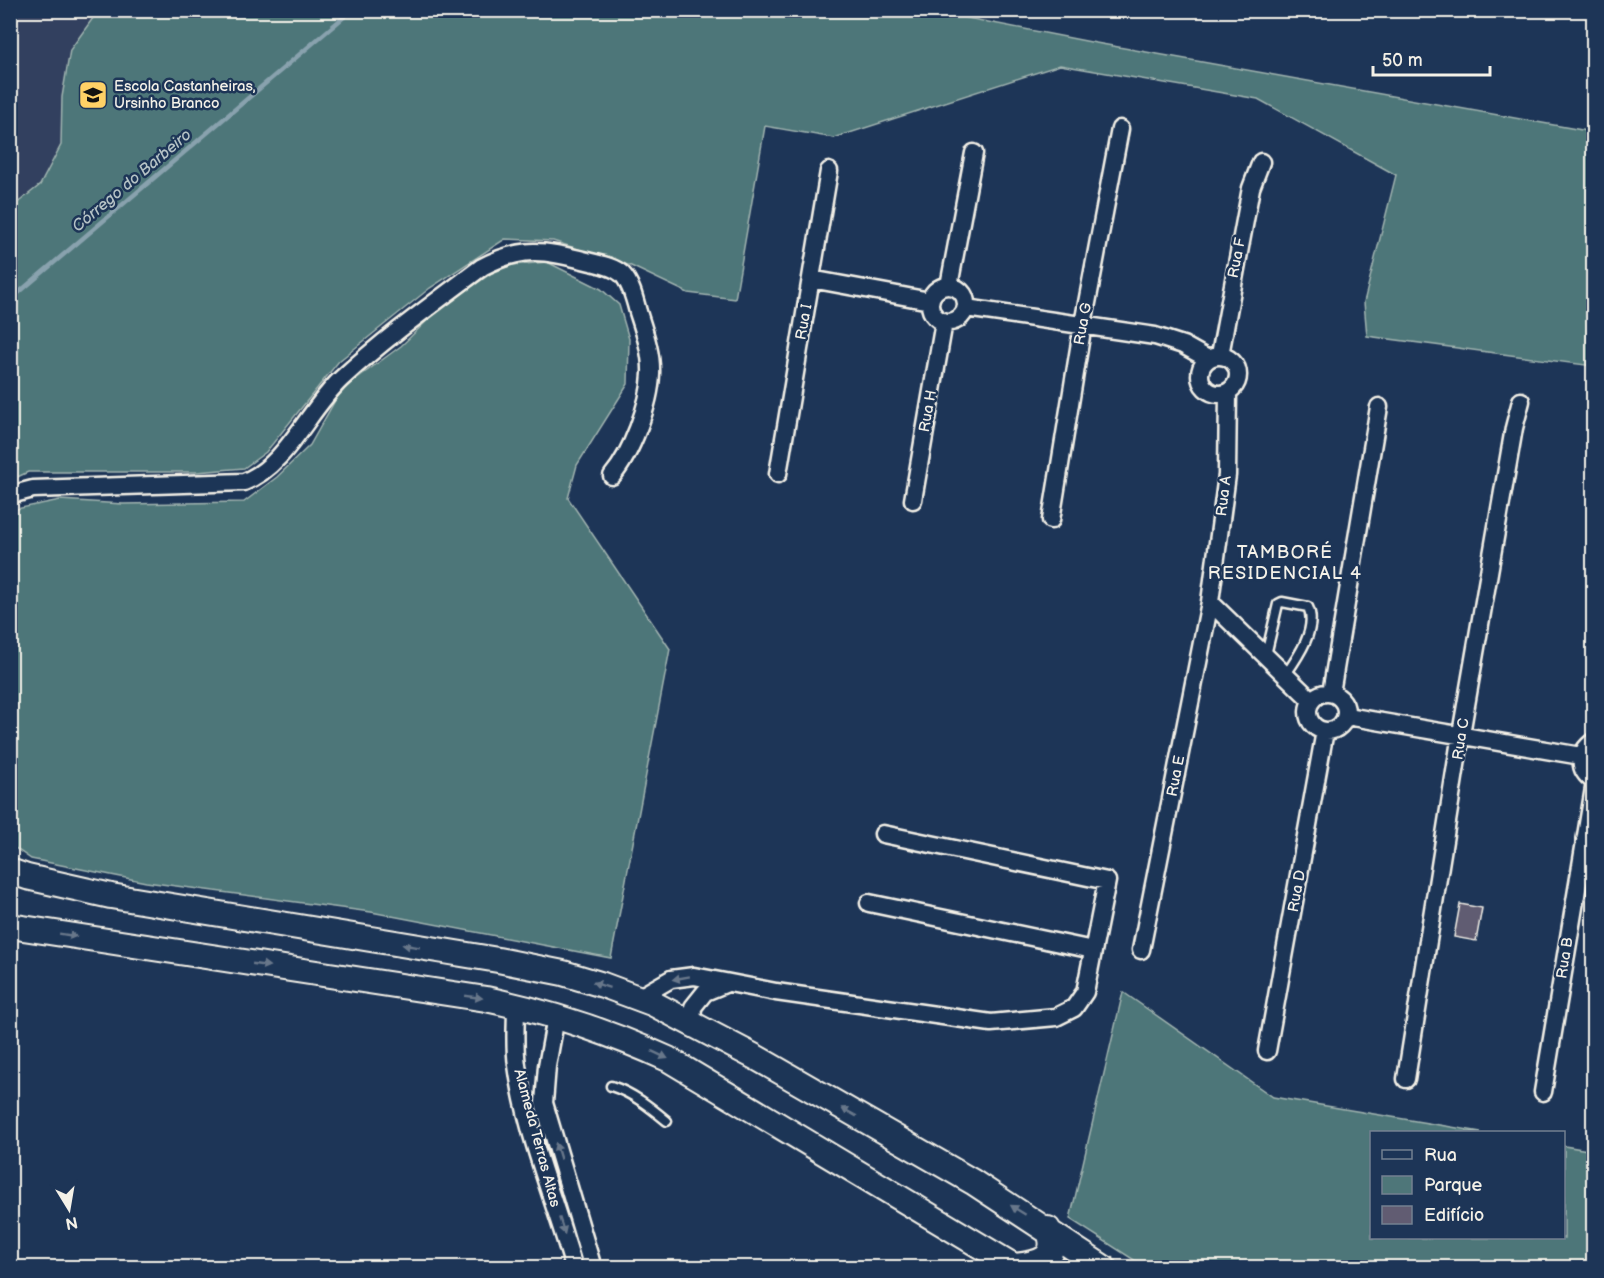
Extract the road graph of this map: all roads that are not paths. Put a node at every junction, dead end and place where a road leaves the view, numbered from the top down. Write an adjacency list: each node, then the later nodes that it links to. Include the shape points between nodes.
1 (1120, 129): 10 (street, Rua G)
2 (974, 153): 6 (street)
3 (1261, 162): 11 (street, Rua F, via 1251,188)
4 (829, 171): 5 (street, Rua I)
5 (811, 279): 7 (street); 15 (street, Rua I)
6 (949, 286): 7 (street, via 939,288); 8 (street, via 963,293)
7 (930, 301): 9 (street, via 932,312)
8 (966, 308): 9 (street, via 960,317); 10 (street)
9 (944, 322): 18 (street, Rua H)
10 (1083, 324): 11 (street, via 1155,336); 19 (street, Rua G)
11 (1214, 357): 12 (street, via 1231,359 1238,370 1237,382); 12 (street, via 1200,376 1205,387 1216,393)
12 (1228, 392): 20 (street, Rua A, via 1227,475)
13 (1521, 401): 27 (street, Rua C)
14 (1379, 407): 23 (street)
15 (778, 474)
16 (612, 476): 17 (street, via 622,465 633,439 651,375 645,336 628,284 608,266 549,251 526,251 503,256 482,267 341,380 260,476 244,482 33,489)
17 (10, 495)
18 (913, 500)
19 (1051, 520)
20 (1210, 602): 21 (street); 37 (street, Rua E)
21 (1266, 655): 22 (street); 22 (lane, via 1278,604 1308,607 1311,618 1306,637)
22 (1286, 674): 24 (street)
23 (1331, 693): 24 (street); 25 (street, via 1344,701)
24 (1311, 700): 26 (street, via 1311,722)
25 (1347, 716): 26 (street, via 1341,726); 27 (street)
26 (1325, 731): 43 (street, Rua D)
27 (1461, 734): 29 (street); 44 (street, Rua C)
28 (1593, 741): 29 (street)
29 (1581, 756): 30 (street, via 1582,768)
30 (1593, 781)
31 (1593, 788): 47 (street, Rua B)
32 (883, 834): 36 (street, via 1107,881)
33 (10, 871): 39 (main road, one-way to 33, via 552,971 111,896)
34 (869, 903): 36 (street)
35 (10, 926): 40 (main road, one-way to 40)
36 (1093, 950): 38 (street, via 1084,992 1074,1008 1056,1017 1027,1021 991,1023)
37 (1142, 950)
38 (728, 983): 39 (street, one-way to 39, via 694,976 671,980); 42 (street, via 705,992 693,1006)
39 (638, 998): 42 (main road)
40 (516, 1005): 41 (main road); 46 (street, Alameda Terras Altas, via 516,1064)
41 (556, 1017): 48 (street, Alameda Terras Altas); 52 (main road, one-way to 52, via 668,1059)
42 (692, 1023): 50 (main road, one-way to 42, via 901,1140)
43 (1267, 1051)
44 (1406, 1079)
45 (611, 1086): 49 (lane, via 624,1090)
46 (522, 1087): 48 (street); 53 (street, Alameda Terras Altas, one-way to 53)
47 (1543, 1092)
48 (544, 1103): 54 (street, Alameda Terras Altas, one-way to 48)
49 (667, 1121)
50 (1048, 1229): 51 (main road); 52 (main road, via 1053,1241 1051,1252 1044,1260)
51 (1084, 1254): 55 (main road, via 1067,1256); 56 (main road)
52 (1016, 1267)
53 (574, 1268)
54 (593, 1268)
55 (1061, 1268)
56 (1104, 1268)

